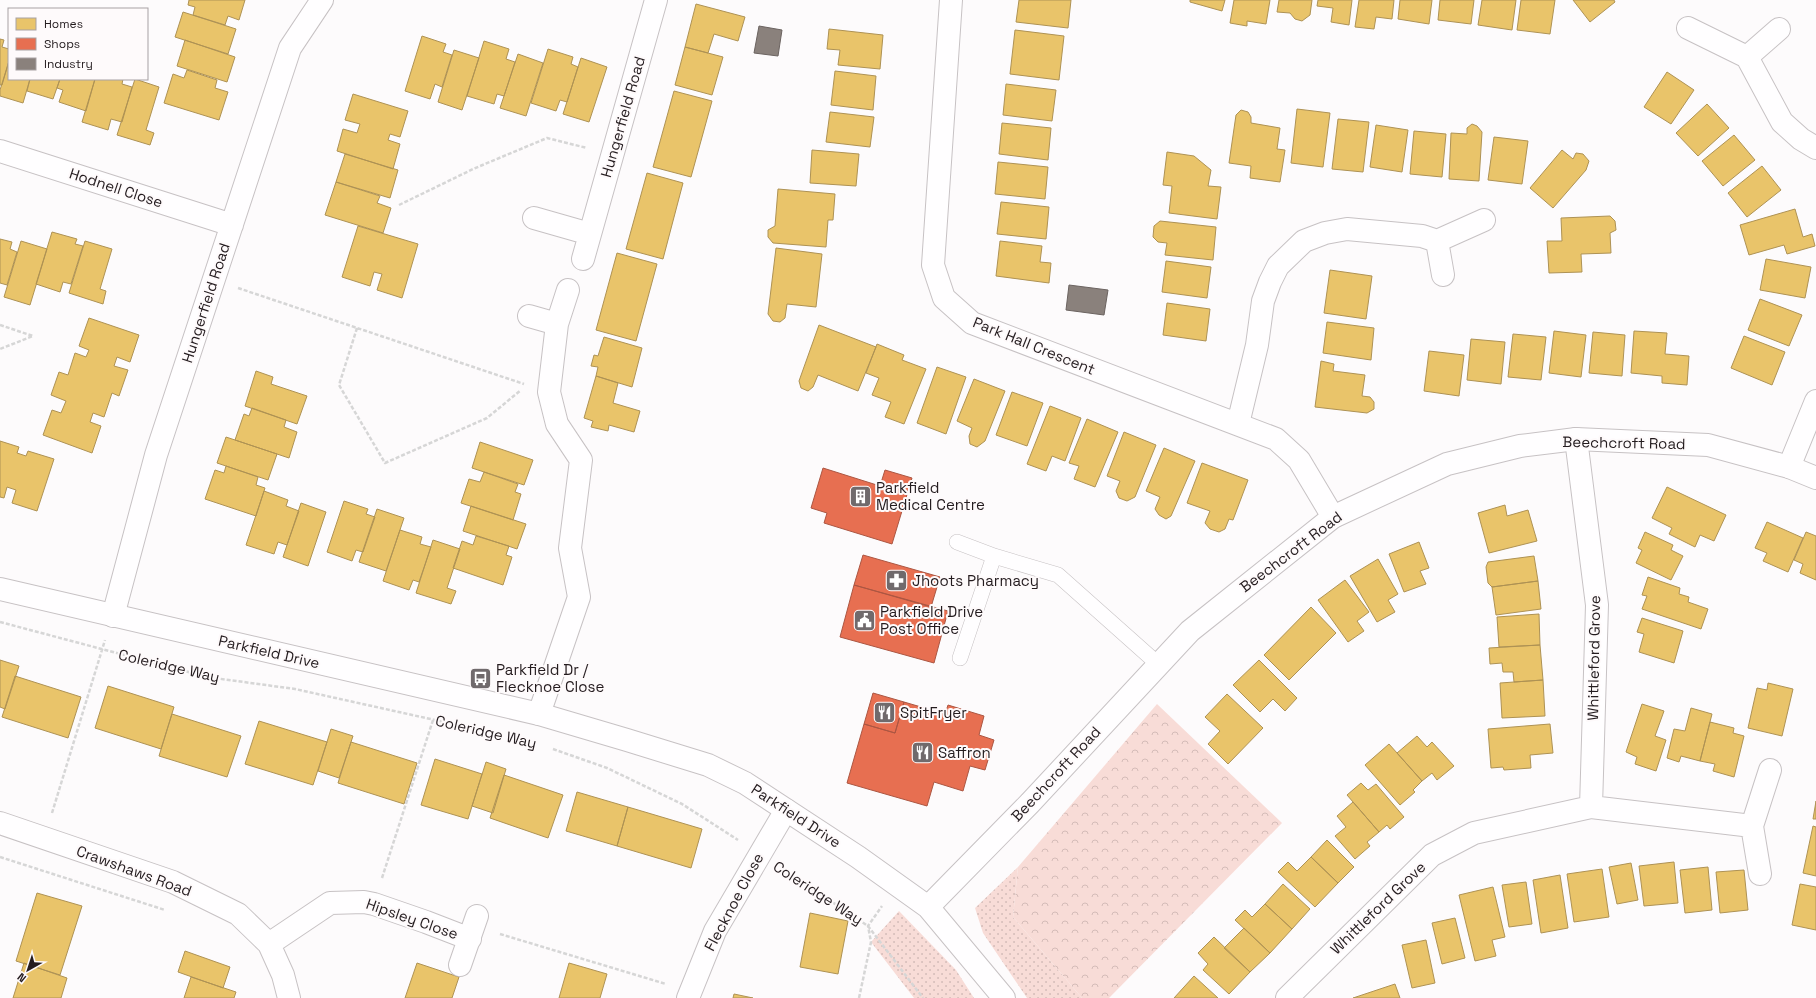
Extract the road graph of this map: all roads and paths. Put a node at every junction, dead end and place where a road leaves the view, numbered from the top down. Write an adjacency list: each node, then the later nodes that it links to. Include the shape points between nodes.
1 (322, 0): 13 (street, Hungerfield Road, via 290,48)
2 (656, 0): 9 (street, Hungerfield Road)
3 (951, 0): 26 (street, Park Hall Crescent, via 933,265 944,298 972,323)
4 (1688, 28): 6 (street)
5 (1779, 29): 6 (street)
6 (1747, 57): 7 (street, via 1782,122)
7 (1816, 148)
8 (0, 151): 13 (street, Hodnell Close)
9 (613, 155): 10 (path, via 547,138 473,169); 14 (street, Hungerfield Road)
10 (399, 205)
11 (534, 218): 14 (street)
12 (1484, 220): 15 (street)
13 (232, 225): 18 (street, Hungerfield Road)
14 (590, 234): 16 (street, Hungerfield Road)
15 (1437, 241): 17 (street); 26 (street, via 1422,236 1347,230 1325,233 1304,241 1278,266 1270,282)
16 (583, 259)
17 (1443, 276)
18 (214, 280): 23 (path); 34 (street, Hungerfield Road, via 156,456)
19 (568, 290): 21 (street)
20 (529, 316): 21 (street)
21 (557, 324): 39 (street, via 549,392 557,424 581,460 570,548 579,597)
22 (0, 325): 24 (path, via 33,336)
23 (357, 328): 23 (path, via 401,343 528,385 488,418 385,463 339,385)
24 (0, 349)
25 (1816, 401): 28 (street)
26 (1238, 424): 30 (street, Park Hall Crescent, via 1276,439 1299,460)
27 (1576, 439): 28 (street, Beechcroft Road, via 1708,445); 30 (street, Beechcroft Road, via 1520,446 1447,464); 44 (street, Whittleford Grove, via 1597,605)
28 (1789, 467): 29 (street, Beechcroft Road)
29 (1816, 478)
30 (1333, 517): 38 (street, Beechcroft Road, via 1190,631)
31 (957, 542): 32 (lane)
32 (994, 556): 37 (lane); 38 (lane, via 1058,575)
33 (0, 589): 34 (street, Parkfield Drive)
34 (112, 616): 36 (path); 39 (street, Parkfield Drive)
35 (0, 622): 36 (path, Coleridge Way)
36 (102, 650): 40 (path, Coleridge Way, via 208,677 295,689); 48 (path)
37 (960, 658)
38 (1158, 664): 54 (street, Beechcroft Road, via 1030,803)
39 (539, 714): 45 (street, Parkfield Drive, via 708,765 745,783)
40 (433, 720): 41 (path, Coleridge Way); 53 (path)
41 (448, 723)
42 (548, 747): 49 (path, Coleridge Way, via 607,768 682,804)
43 (1770, 770): 47 (street)
44 (1591, 807): 47 (street, Whittleford Grove); 61 (street, Whittleford Grove, via 1474,833 1432,855)
45 (786, 810): 49 (street, Flecknoe Close); 52 (street, Parkfield Drive)
46 (0, 823): 48 (street, Crawshaws Road)
47 (1752, 826): 51 (street)
48 (44, 838): 58 (street, Crawshaws Road, via 173,882 238,914)
49 (759, 854): 56 (path, Coleridge Way); 60 (street, Flecknoe Close, via 715,931)
50 (0, 857): 55 (path)
51 (1760, 874)
52 (896, 885): 54 (street, Parkfield Drive); 56 (path)
53 (374, 904): 57 (street, Hipsley Close); 58 (street, Hipsley Close, via 330,903)
54 (928, 907): 65 (street, Parkfield Drive)
55 (172, 913)
56 (868, 926): 63 (path, via 871,942); 64 (path, Coleridge Way)
57 (474, 927): 59 (street, Hipsley Close); 60 (path)
58 (269, 944): 62 (street, Crawshaws Road, via 283,975)
59 (460, 965)
60 (690, 995)
61 (1290, 997)
62 (289, 998)
63 (859, 998)
64 (923, 998)
65 (1004, 998)

